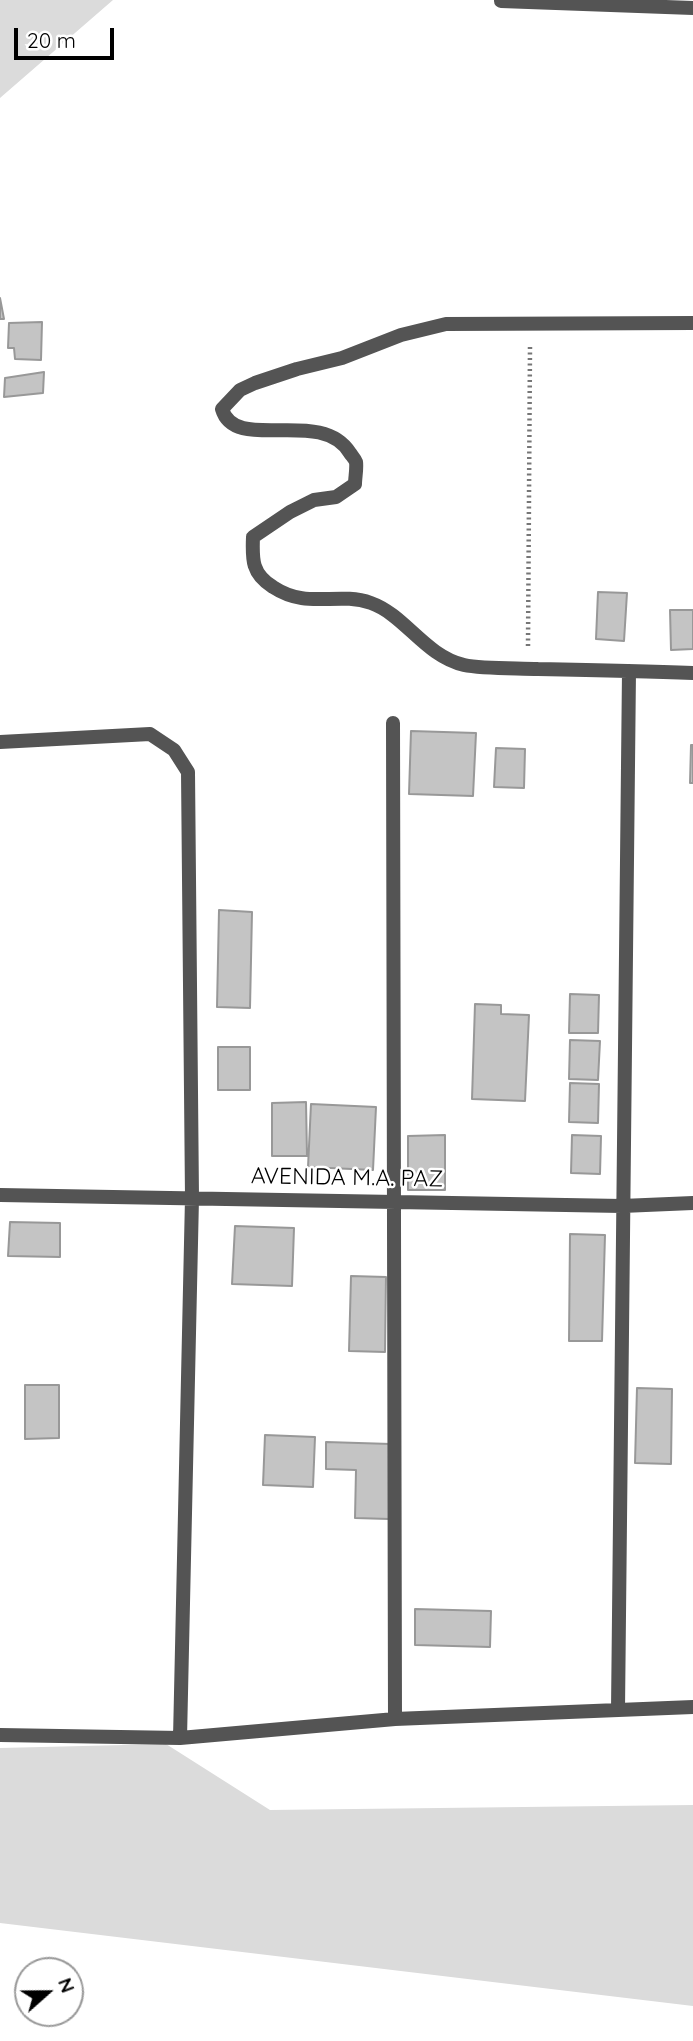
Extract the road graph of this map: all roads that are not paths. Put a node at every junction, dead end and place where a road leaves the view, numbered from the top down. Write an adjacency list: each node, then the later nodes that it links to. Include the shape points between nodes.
1 (501, 1): 2 (street)
2 (693, 8)
3 (693, 323): 4 (street, via 446,324 255,383 240,390 222,409 235,427 320,432 343,442 356,462 355,484 336,497 314,500 290,512 253,537 252,562 265,582 289,597 353,598 374,604 426,646 463,665)
4 (629, 671): 5 (street); 12 (street)
5 (693, 673)
6 (393, 723): 10 (street)
7 (0, 742): 9 (street, via 150,734 174,750 188,772)
8 (0, 1195): 9 (street, AVENIDA M.A. PAZ)
9 (192, 1198): 10 (street, AVENIDA M.A. PAZ); 17 (street)
10 (393, 1201): 12 (street, AVENIDA M.A. PAZ); 15 (street)
11 (693, 1203): 12 (street, AVENIDA M.A. PAZ)
12 (622, 1206): 14 (street)
13 (693, 1707): 14 (street)
14 (618, 1709): 15 (street)
15 (395, 1719): 17 (street)
16 (0, 1735): 17 (street)
17 (180, 1738)

